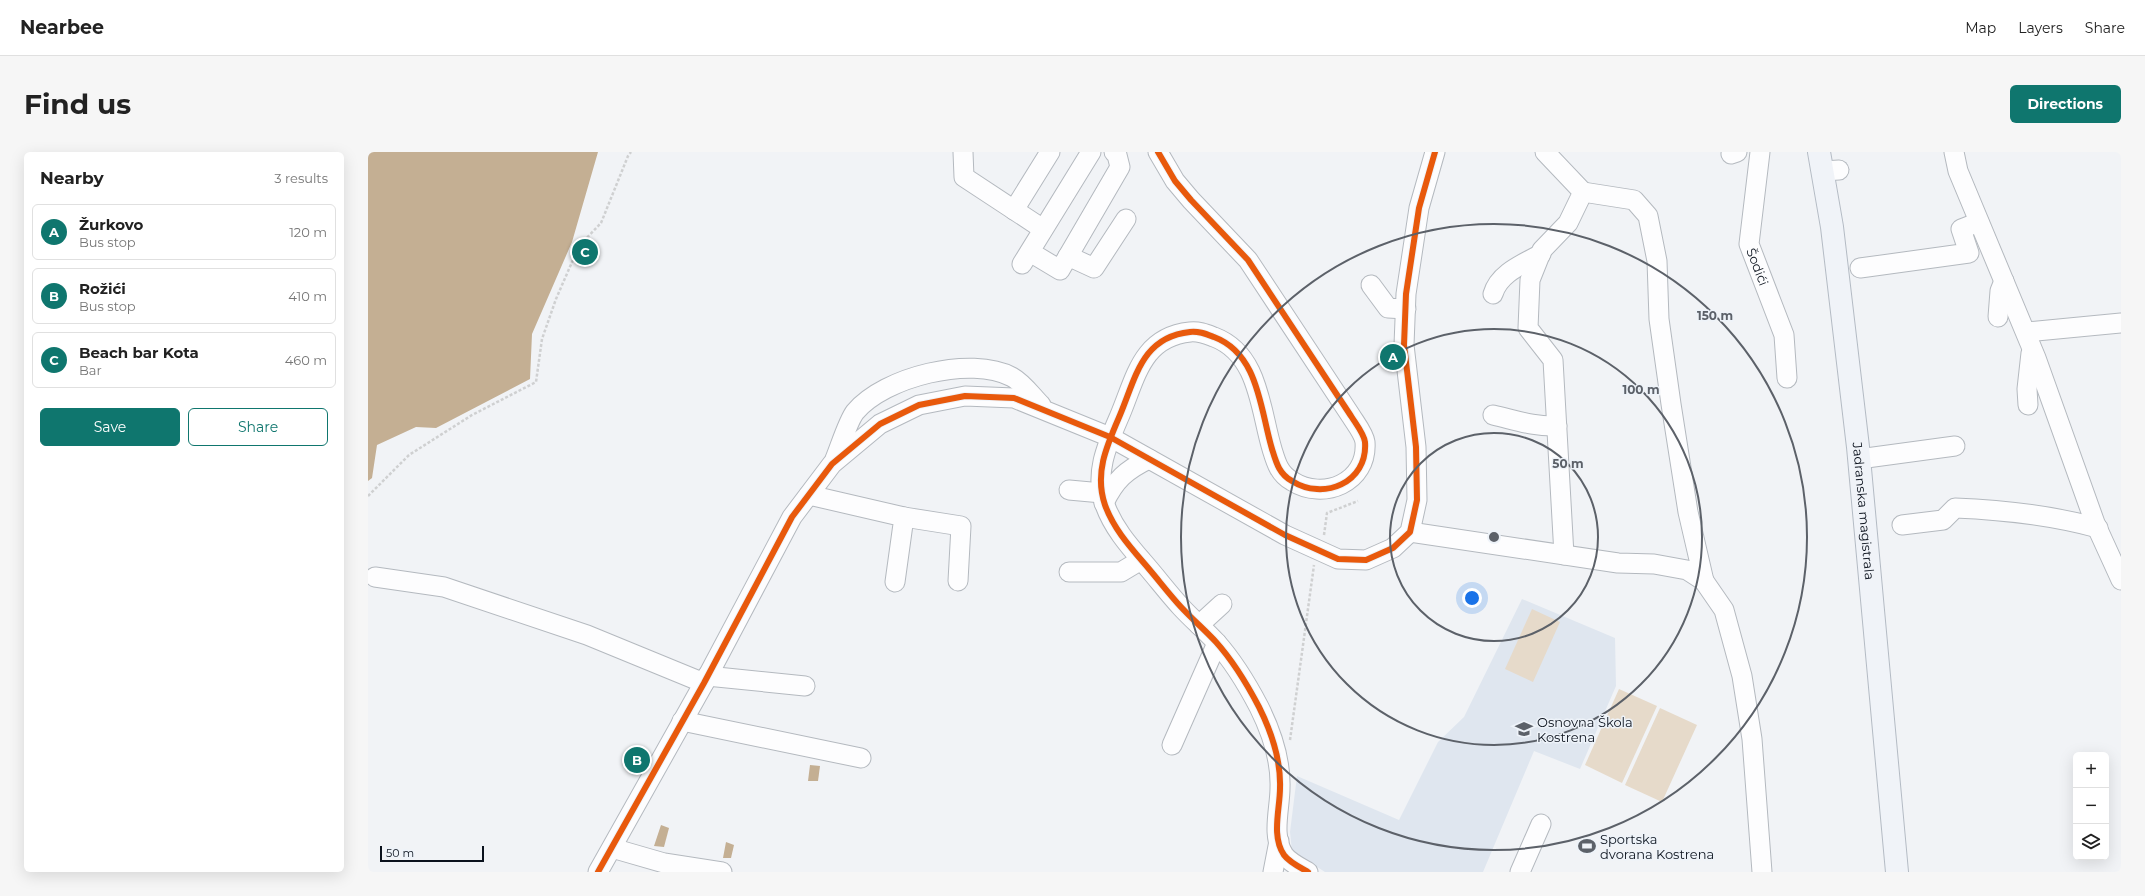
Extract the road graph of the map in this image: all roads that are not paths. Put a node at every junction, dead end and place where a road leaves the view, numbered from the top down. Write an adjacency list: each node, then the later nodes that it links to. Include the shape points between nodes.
1 (1050, 152): 12 (street)
2 (1091, 152): 15 (street)
3 (1114, 152): 17 (street, via 1120,168)
4 (1158, 152): 31 (street, via 1175,181 1248,260 1352,416 1365,440 1364,456 1355,474 1332,489 1320,491 1291,481 1277,468 1250,368 1237,350 1221,339 1198,331 1174,334 1154,346 1136,372)
5 (1435, 152): 22 (street, via 1419,208)
6 (1544, 152): 11 (street)
7 (1760, 152): 26 (street, Šodići, via 1749,244 1784,335)
8 (1954, 152): 14 (street, via 1958,171)
9 (965, 155): 12 (street, via 964,177)
10 (1827, 164): 33 (main road, Jadranska magistrala)
11 (1583, 192): 16 (street, via 1568,223); 49 (street, via 1634,200 1648,216 1657,261 1659,319 1688,512)
12 (1014, 210): 15 (street)
13 (1126, 219): 17 (street, via 1094,268)
14 (1979, 222): 18 (street, via 1960,229 1969,253); 19 (street)
15 (1043, 229): 17 (street, via 1026,258 1060,270)
16 (1541, 254): 21 (street, via 1502,278 1496,284); 30 (street, via 1530,280 1528,328 1553,360)
17 (1068, 256)
18 (1860, 268)
19 (2004, 281): 23 (street, via 2000,291); 25 (street)
20 (1371, 285): 22 (street, via 1388,308)
21 (1493, 294)
22 (1406, 309): 42 (street, via 1404,345 1416,447 1417,500)
23 (1998, 317)
24 (2121, 323): 25 (street)
25 (2029, 340): 27 (street); 41 (street)
26 (1788, 378)
27 (2028, 405)
28 (1045, 410): 31 (street); 35 (street, via 1014,398 993,397 965,396 919,405 880,424); 35 (street, via 1013,377 989,369 969,368 919,375 891,386 865,401 854,414)
29 (1493, 415): 30 (street, via 1526,425)
30 (1557, 426): 43 (street)
31 (1110, 437): 34 (street); 38 (street, via 1100,467)
32 (1955, 446): 33 (street)
33 (1859, 458): 68 (main road, Jadranska magistrala)
34 (1149, 459): 38 (street, via 1122,476); 42 (street, via 1285,535 1318,557 1366,560 1394,548)
35 (832, 464): 37 (street)
36 (1069, 490): 38 (street)
37 (809, 495): 39 (street); 54 (street, via 792,517)
38 (1103, 498): 44 (street, via 1113,523)
39 (904, 517): 48 (street, via 961,526); 50 (street)
40 (1902, 525): 41 (street, via 1943,520 1955,508 2064,518)
41 (2098, 528): 47 (street)
42 (1410, 532): 43 (street)
43 (1564, 555): 49 (street, via 1687,570)
44 (1141, 560): 45 (street, via 1121,572); 52 (street)
45 (1069, 572)
46 (375, 577): 54 (street, via 444,586)
47 (2121, 580)
48 (958, 581)
49 (1704, 581): 67 (street, via 1724,610 1742,676 1752,739)
50 (895, 582)
51 (1222, 604): 52 (street)
52 (1199, 625): 53 (street)
53 (1217, 643): 57 (street); 60 (street, via 1244,680 1263,716 1277,754 1280,786 1277,820)
54 (706, 679): 55 (street); 56 (street)
55 (805, 686)
56 (682, 722): 58 (street); 61 (street)
57 (1172, 745)
58 (861, 758)
59 (1541, 824): 66 (street)
60 (1279, 841): 64 (street); 65 (street, via 1285,856)
61 (612, 848): 62 (street); 63 (street, via 664,863)
62 (598, 872)
63 (722, 872)
64 (1273, 872)
65 (1308, 872)
66 (1520, 872)
67 (1762, 872)
68 (1898, 872)

